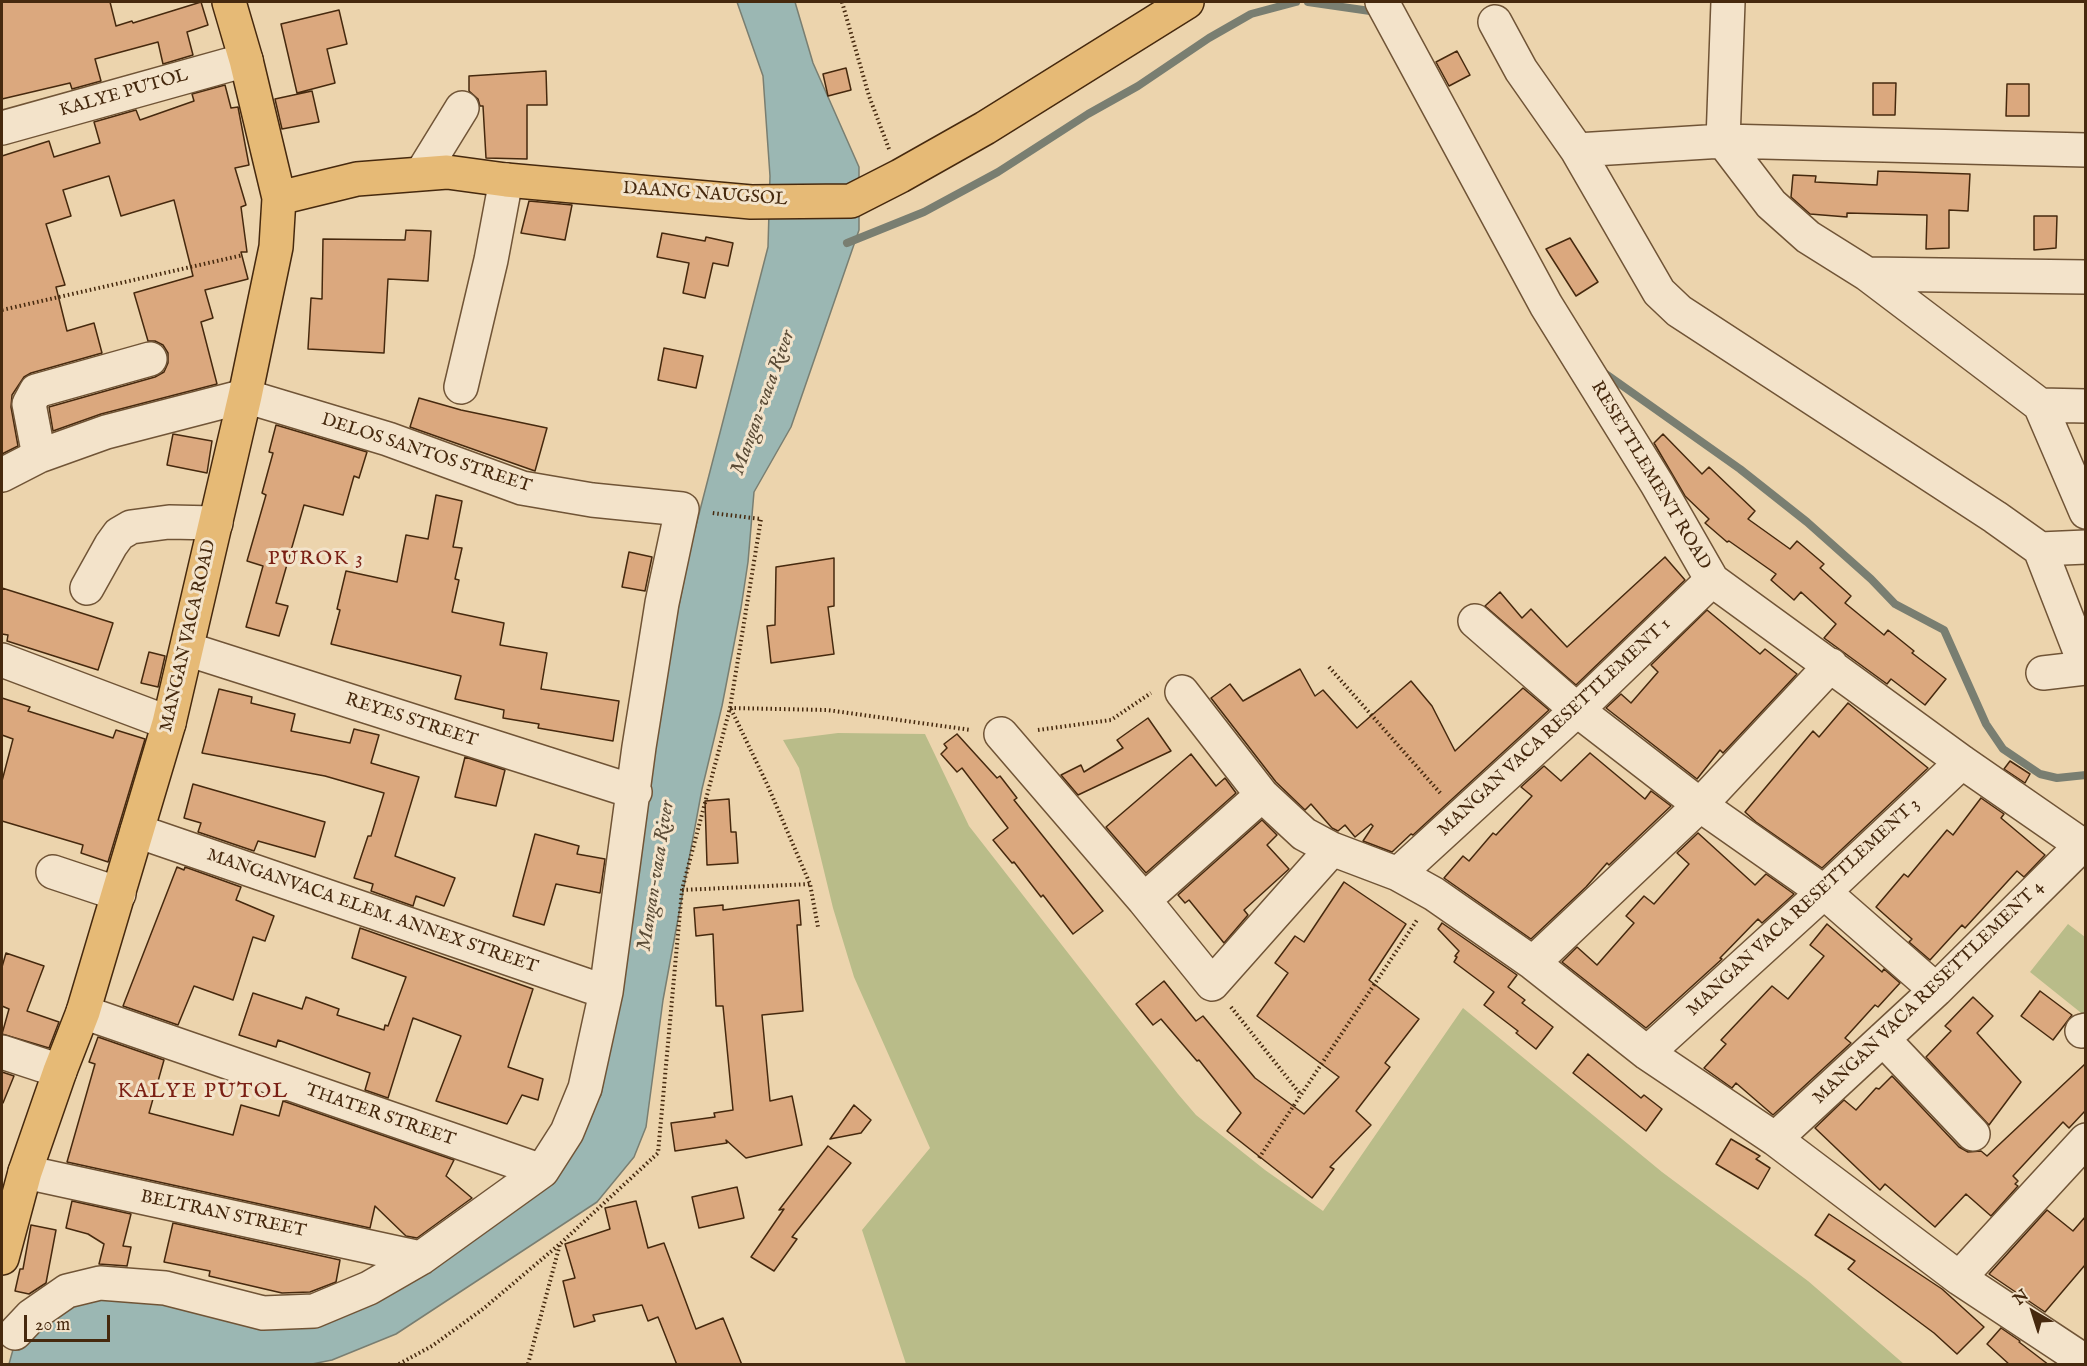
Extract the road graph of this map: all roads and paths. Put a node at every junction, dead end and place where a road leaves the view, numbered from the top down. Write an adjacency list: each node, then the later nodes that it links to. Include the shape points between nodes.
1 (229, 2): 7 (main road, MANGAN VACA ROAD)
2 (842, 2): 14 (path, via 869,96)
3 (1187, 2): 14 (main road, DAANG NAUGSOL, via 985,128)
4 (1382, 2): 33 (street, RESETTLEMENT ROAD, via 1546,304)
5 (1728, 2): 10 (street)
6 (1495, 22): 11 (street, via 1521,70)
7 (246, 60): 9 (street, KALYE PUTOL); 16 (main road, MANGAN VACA ROAD)
8 (462, 108): 13 (street)
9 (2, 128)
10 (1723, 141): 11 (street); 12 (street); 18 (street, via 1771,204 1808,237)
11 (1577, 150): 32 (street, via 1659,292 1679,310)
12 (2085, 150)
13 (422, 172): 15 (main road, DAANG NAUGSOL); 16 (main road, DAANG NAUGSOL, via 357,179)
14 (900, 176): 15 (main road, DAANG NAUGSOL, via 852,201 751,202)
15 (506, 180): 22 (street)
16 (279, 198): 17 (main road, MANGAN VACA ROAD)
17 (276, 248): 20 (path); 23 (main road, MANGAN VACA ROAD)
18 (1867, 274): 19 (street); 24 (street)
19 (2085, 277)
20 (2, 310)
21 (150, 359): 26 (street, via 36,391 29,404)
22 (461, 387)
23 (245, 396): 26 (street, via 106,432); 28 (street, DELOS SANTOS STREET, via 388,439 522,488); 30 (main road, MANGAN VACA ROAD)
24 (2040, 405): 25 (street); 29 (street)
25 (2085, 406)
26 (39, 456): 27 (street)
27 (2, 475)
28 (682, 509): 43 (path, via 761,519); 48 (street, via 662,603)
29 (2085, 512)
30 (216, 523): 34 (street, via 169,522 131,527 111,545); 36 (main road, MANGAN VACA ROAD)
31 (2085, 547): 32 (street)
32 (2040, 549): 40 (street)
33 (1712, 580): 38 (street, RESETTLEMENT ROAD); 44 (street, MANGAN VACA RESETTLEMENT 1)
34 (87, 588)
35 (1475, 621): 44 (street)
36 (187, 649): 45 (main road, MANGAN VACA ROAD); 48 (street, REYES STREET)
37 (2, 660): 45 (street)
38 (1831, 665): 47 (street, RESETTLEMENT ROAD); 50 (street)
39 (1329, 667): 51 (path)
40 (2085, 668): 41 (street)
41 (2043, 673)
42 (1182, 692): 46 (path, via 1165,684 1111,720); 49 (street)
43 (730, 708): 46 (path, via 827,711); 57 (path)
44 (1577, 710): 50 (street); 51 (street, MANGAN VACA RESETTLEMENT 1)
45 (169, 723): 52 (main road, MANGAN VACA ROAD)
46 (1002, 734): 62 (street)
47 (1962, 762): 53 (street, RESETTLEMENT ROAD); 59 (street, MANGAN VACA RESETTLEMENT 3)
48 (634, 792): 67 (street)
49 (1262, 795): 54 (street, via 1304,834); 62 (street)
50 (1700, 805): 59 (street); 64 (street)
51 (1461, 816): 56 (street, MANGAN VACA RESETTLEMENT 1)
52 (137, 831): 60 (main road, MANGAN VACA ROAD); 67 (street, MANGANVACA ELEM. ANNEX STREET)
53 (2084, 846): 66 (street, MANGAN VACA RESETTLEMENT 4)
54 (1332, 849): 56 (street); 65 (street)
55 (53, 872): 60 (street)
56 (1398, 874): 61 (street)
57 (810, 884): 58 (path); 63 (path)
58 (682, 890)
59 (1824, 892): 66 (street); 71 (street, MANGAN VACA RESETTLEMENT 3)
60 (119, 894): 68 (main road, MANGAN VACA ROAD)
61 (1434, 894): 64 (street); 73 (path)
62 (1144, 900): 65 (street)
63 (818, 927)
64 (1533, 963): 71 (street)
65 (1212, 984): 73 (path)
66 (1936, 990): 69 (street, MANGAN VACA RESETTLEMENT 4)
67 (606, 992): 78 (street, via 585,1088 567,1132)
68 (82, 1012): 72 (main road, MANGAN VACA ROAD); 78 (street, THATER STREET)
69 (1882, 1039): 74 (street); 75 (street, MANGAN VACA RESETTLEMENT 4)
70 (2, 1052): 72 (street)
71 (1647, 1053): 75 (street)
72 (60, 1071): 79 (main road, MANGAN VACA ROAD)
73 (1301, 1095): 77 (path)
74 (1973, 1134)
75 (1775, 1139): 84 (street)
76 (2085, 1140): 84 (street)
77 (1258, 1158)
78 (542, 1171): 83 (street)
79 (25, 1172): 80 (main road, MANGAN VACA ROAD); 83 (street, BELTRAN STREET)
80 (9, 1206): 82 (main road, MANGAN VACA ROAD)
81 (561, 1243): 87 (path)
82 (2, 1258)
83 (421, 1258): 85 (street, via 369,1288 314,1311 263,1313 165,1288 100,1283 67,1291 31,1316)
84 (1959, 1278): 86 (street)
85 (15, 1333)
86 (2085, 1362)
87 (528, 1365)

